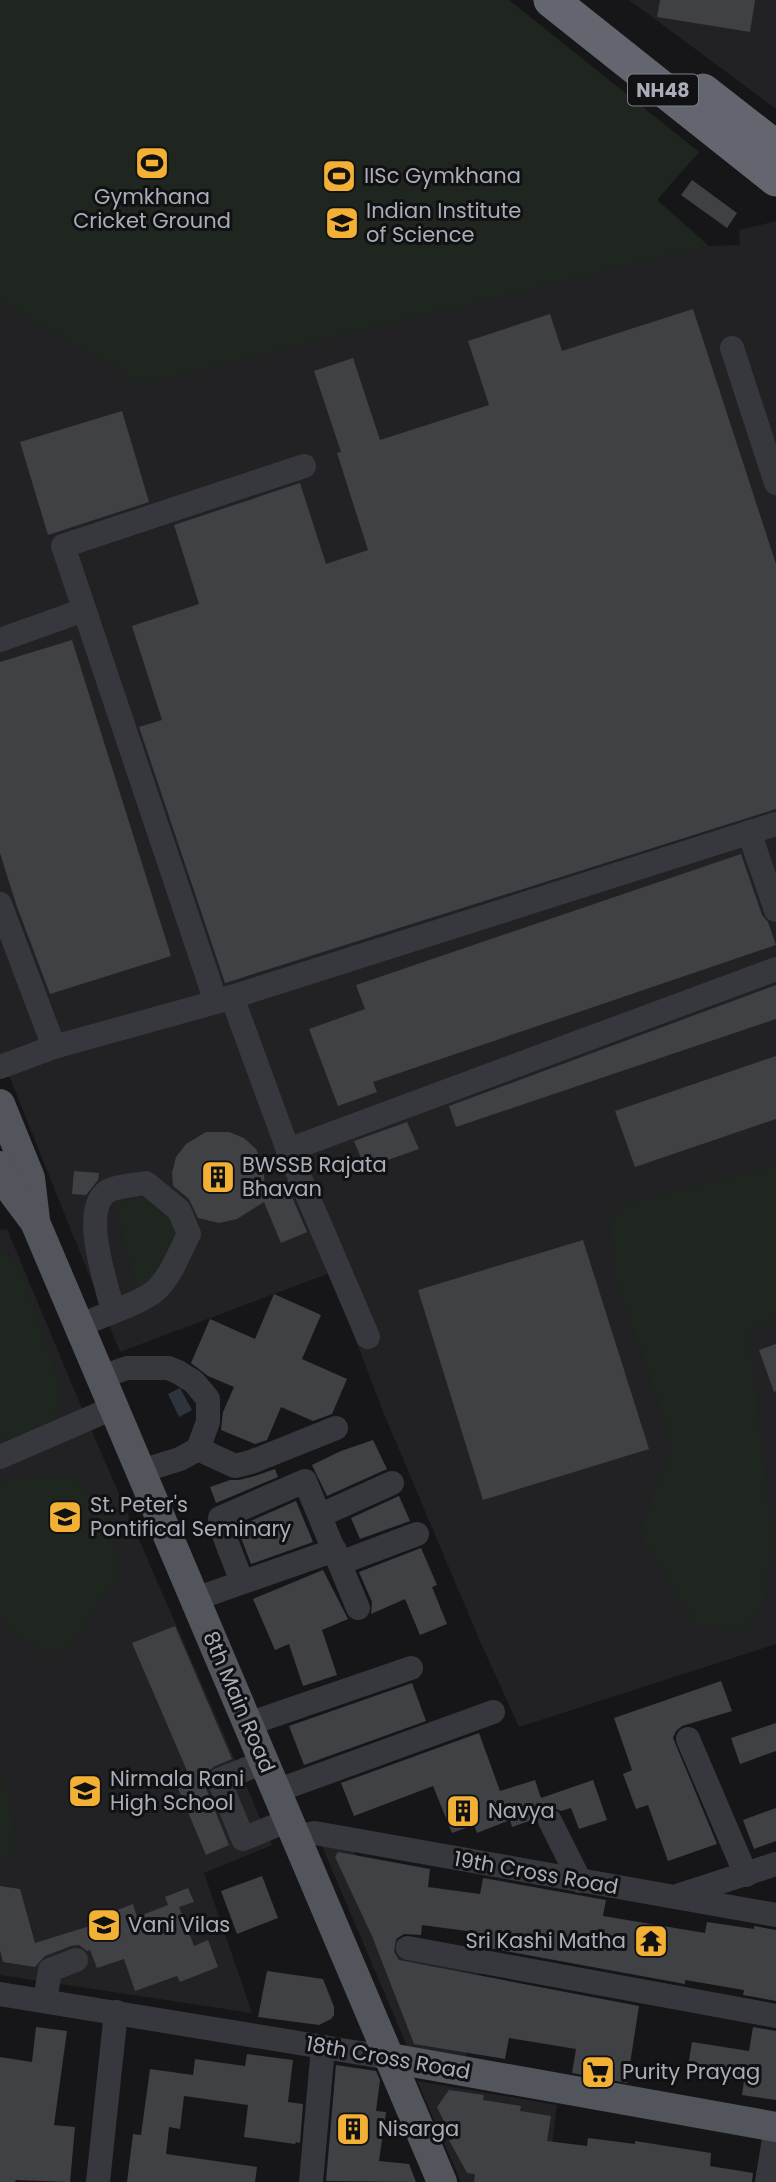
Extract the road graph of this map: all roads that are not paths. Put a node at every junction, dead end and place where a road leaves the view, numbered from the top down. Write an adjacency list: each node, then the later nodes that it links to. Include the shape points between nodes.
1 (551, 0): 4 (highway, NH48)
2 (587, 0): 3 (highway, NH48)
3 (776, 148)
4 (776, 179)
5 (732, 348): 7 (street)
6 (304, 466): 8 (street, via 63,546)
7 (776, 483)
8 (84, 610): 9 (street); 15 (street)
9 (0, 640)
10 (776, 824): 11 (street)
11 (749, 832): 13 (street); 15 (street)
12 (0, 904): 16 (street)
13 (776, 911)
14 (776, 969): 19 (street)
15 (224, 1000): 16 (street); 19 (street)
16 (54, 1047): 17 (street)
17 (0, 1067)
18 (0, 1104): 21 (main road, 8th Main Road, via 30,1178)
19 (288, 1150): 24 (street)
20 (0, 1166): 21 (main road, 8th Main Road, via 8,1186)
21 (36, 1222): 23 (main road, 8th Main Road)
22 (113, 1311): 22 (street, via 154,1292 189,1234 179,1210 146,1183 108,1191 98,1202 94,1217); 23 (street)
23 (79, 1326): 25 (main road, 8th Main Road)
24 (368, 1337)
25 (101, 1377): 26 (main road, 8th Main Road); 28 (street, via 127,1368 150,1367 178,1372 194,1382 208,1399 208,1422)
26 (113, 1408): 29 (street); 30 (main road, 8th Main Road)
27 (336, 1427): 28 (street, via 235,1466)
28 (198, 1449): 30 (street)
29 (0, 1457)
30 (141, 1471): 36 (main road, 8th Main Road)
31 (392, 1483): 32 (street)
32 (321, 1515): 34 (street); 35 (street, via 305,1481 222,1515 220,1525)
33 (417, 1534): 34 (street)
34 (338, 1556): 35 (street); 37 (street)
35 (242, 1582): 36 (street)
36 (195, 1599): 40 (main road, 8th Main Road)
37 (358, 1608)
38 (411, 1668): 40 (street)
39 (493, 1712): 43 (street)
40 (248, 1724): 42 (main road, 8th Main Road)
41 (688, 1739): 47 (street)
42 (264, 1762): 43 (main road, 8th Main Road); 45 (street, via 219,1780 243,1839)
43 (276, 1791): 45 (main road, 8th Main Road)
44 (550, 1821): 48 (street)
45 (292, 1829): 48 (street, 19th Cross Road); 58 (main road, 8th Main Road)
46 (776, 1864): 47 (street)
47 (746, 1875): 49 (street)
48 (580, 1881): 49 (street, 19th Cross Road)
49 (672, 1897): 50 (street, 19th Cross Road)
50 (776, 1915)
51 (408, 1948): 56 (street)
52 (76, 1960): 54 (street, via 50,1970)
53 (0, 1994): 54 (street, 18th Cross Road)
54 (45, 2001): 55 (street, 18th Cross Road)
55 (116, 2012): 57 (street, 18th Cross Road); 60 (street)
56 (776, 2016)
57 (323, 2047): 58 (street, 18th Cross Road); 61 (street)
58 (390, 2058): 59 (main road, 18th Cross Road); 62 (main road, 8th Main Road)
59 (776, 2127): 63 (street)
60 (98, 2182)
61 (311, 2182)
62 (442, 2182)
63 (767, 2182)

